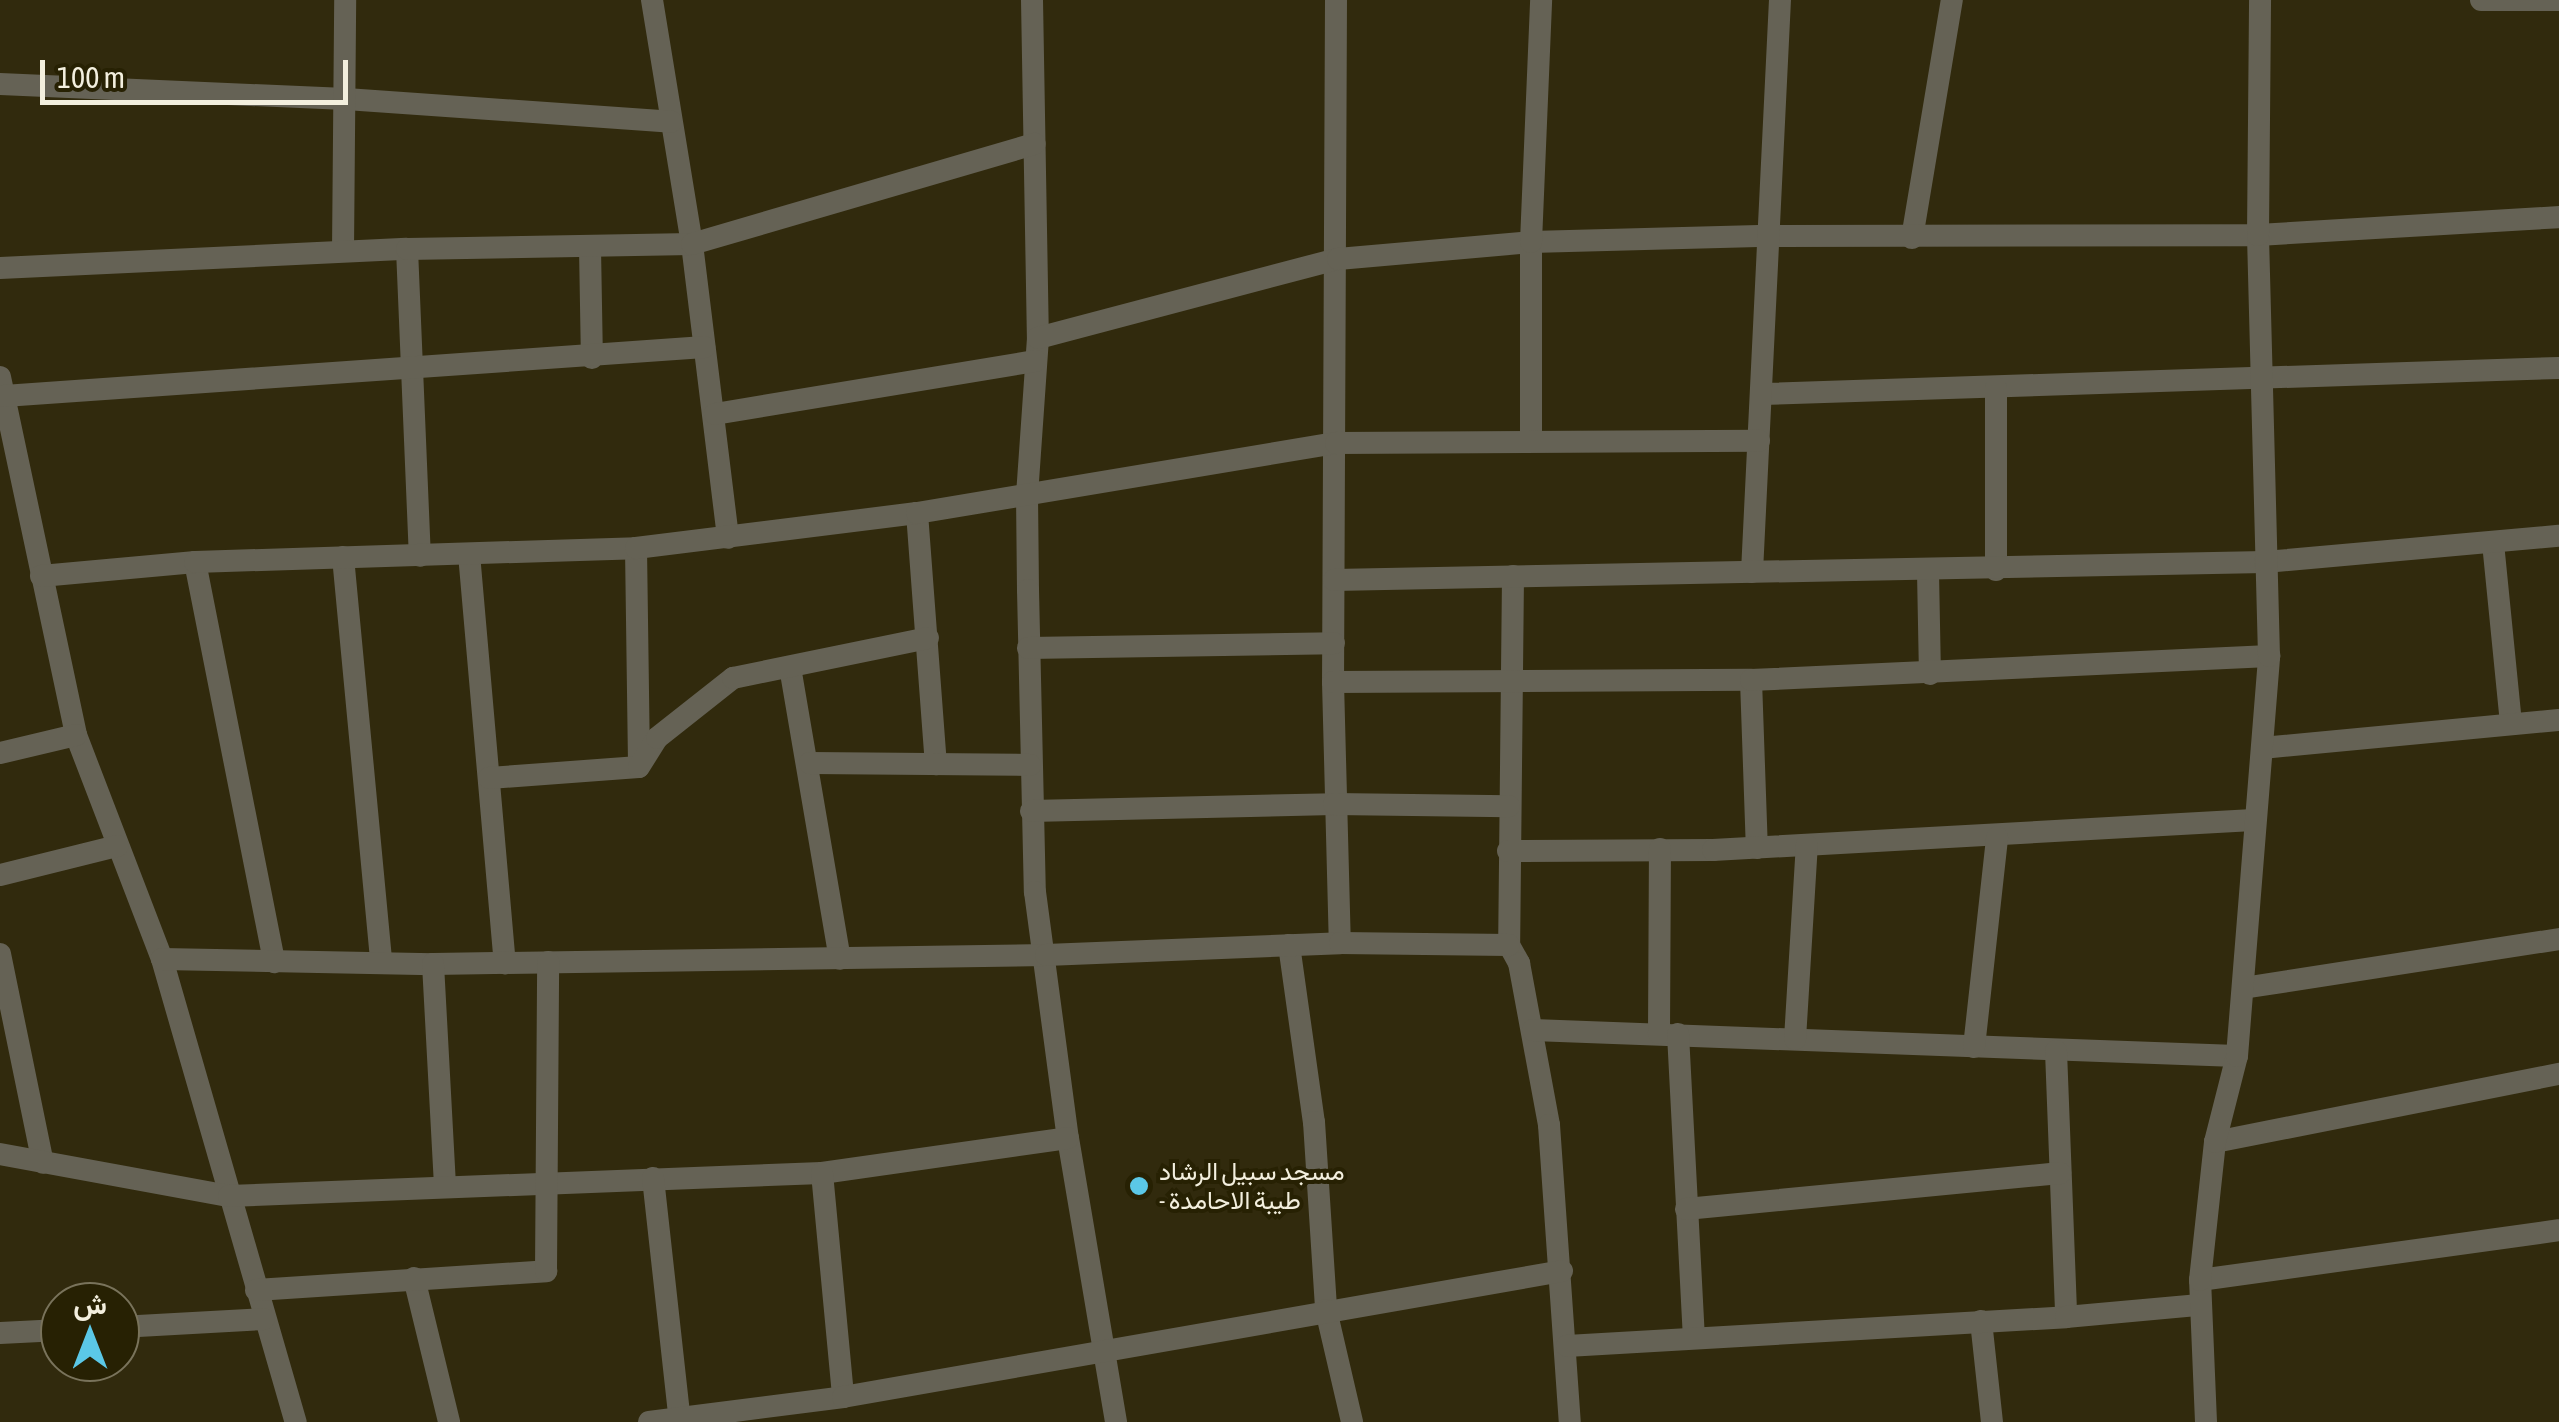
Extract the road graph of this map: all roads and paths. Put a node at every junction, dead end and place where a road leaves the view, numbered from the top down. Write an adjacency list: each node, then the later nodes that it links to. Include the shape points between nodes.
1 (344, 0): 12 (street)
2 (652, 0): 13 (street)
3 (1032, 0): 14 (street)
4 (1336, 0): 24 (street)
5 (1542, 0): 19 (street)
6 (1780, 0): 17 (street)
7 (1953, 0): 18 (street)
8 (2260, 0): 16 (street)
9 (2481, 0): 10 (street)
10 (2559, 0)
11 (0, 84): 12 (street)
12 (346, 99): 13 (street); 23 (street)
13 (671, 122): 20 (street)
14 (1034, 144): 20 (street); 27 (street)
15 (2559, 216): 16 (street)
16 (2258, 234): 18 (street); 31 (street)
17 (1768, 236): 18 (street); 19 (street); 34 (street)
18 (1912, 238)
19 (1531, 242): 24 (street); 36 (street)
20 (692, 244): 21 (street); 26 (street)
21 (590, 248): 22 (street); 28 (street)
22 (408, 249): 23 (street); 29 (street)
23 (343, 251): 25 (street)
24 (1338, 260): 27 (street); 38 (street)
25 (0, 268)
26 (704, 347): 28 (street); 35 (street)
27 (1037, 350): 35 (street); 40 (street)
28 (592, 358): 29 (street)
29 (410, 368): 32 (street); 47 (street)
30 (2559, 368): 31 (street)
31 (2264, 381): 33 (street); 50 (street)
32 (2, 386): 39 (street)
33 (1996, 388): 34 (street); 51 (street)
34 (1762, 394): 37 (street)
35 (715, 414): 43 (street)
36 (1531, 439): 37 (street); 38 (street)
37 (1759, 442): 52 (street)
38 (1336, 443): 40 (street); 56 (street)
39 (8, 455): 54 (street)
40 (1027, 495): 41 (street); 59 (street)
41 (917, 514): 43 (street); 57 (street)
42 (2559, 536): 44 (street)
43 (728, 538): 45 (street)
44 (2493, 544): 50 (street); 67 (street)
45 (636, 548): 46 (street); 74 (street)
46 (469, 554): 47 (street); 75 (street)
47 (420, 556): 48 (street)
48 (343, 557): 49 (street); 95 (street)
49 (196, 562): 54 (street); 96 (street)
50 (2265, 562): 51 (street); 60 (street)
51 (1996, 570): 53 (street)
52 (1752, 572): 53 (street); 55 (street)
53 (1928, 572): 62 (street)
54 (41, 576): 68 (street)
55 (1513, 576): 56 (street); 63 (street)
56 (1334, 580): 58 (street)
57 (928, 638): 61 (street); 72 (street)
58 (1334, 644): 59 (street); 65 (street)
59 (1028, 648): 73 (street)
60 (2269, 656): 62 (street); 69 (street)
61 (790, 667): 71 (street); 74 (street, via 733,678 656,738)
62 (1930, 674): 64 (street)
63 (1511, 680): 64 (street); 65 (street); 77 (street)
64 (1751, 680): 83 (street)
65 (1333, 682): 76 (street)
66 (2559, 720): 67 (street)
67 (2510, 723): 69 (street)
68 (76, 735): 70 (street); 82 (street)
69 (2262, 748): 79 (street)
70 (0, 753)
71 (810, 763): 72 (street); 94 (street)
72 (936, 764): 73 (street)
73 (1030, 765): 78 (street)
74 (639, 768): 75 (street)
75 (489, 778): 98 (street)
76 (1334, 804): 77 (street); 78 (street); 88 (street)
77 (1509, 806): 85 (street)
78 (1031, 811): 92 (street)
79 (2253, 820): 80 (street); 100 (street)
80 (1997, 838): 81 (street); 104 (street)
81 (1808, 845): 83 (street); 103 (street)
82 (117, 846): 86 (street); 93 (street)
83 (1756, 848): 84 (street)
84 (1660, 849): 85 (street); 102 (street)
85 (1508, 851): 90 (street)
86 (0, 874)
87 (2559, 939): 100 (street)
88 (1340, 943): 89 (street); 90 (street)
89 (1289, 945): 92 (street); 125 (street, via 1314,1122)
90 (1509, 945): 101 (street)
91 (0, 954): 111 (street)
92 (1046, 955): 94 (street); 108 (street)
93 (162, 958): 96 (street); 117 (street)
94 (840, 959): 97 (street)
95 (381, 961): 96 (street); 99 (street)
96 (274, 962)
97 (548, 962): 98 (street); 115 (street)
98 (505, 963): 99 (street)
99 (432, 964): 116 (street)
100 (2243, 988): 106 (street)
101 (1533, 1030): 102 (street); 120 (street)
102 (1668, 1033): 103 (street); 118 (street)
103 (1794, 1039): 104 (street)
104 (1974, 1047): 105 (street)
105 (2056, 1051): 106 (street); 113 (street)
106 (2238, 1056): 109 (street)
107 (2559, 1074): 109 (street)
108 (1068, 1138): 112 (street); 134 (street)
109 (2214, 1142): 122 (street)
110 (0, 1154): 111 (street)
111 (43, 1164): 117 (street)
112 (822, 1173): 114 (street); 135 (street)
113 (2060, 1173): 118 (street); 126 (street)
114 (653, 1178): 115 (street); 136 (street)
115 (544, 1181): 116 (street); 121 (street, via 546,1270)
116 (445, 1187): 117 (street)
117 (229, 1196): 123 (street)
118 (1686, 1209): 132 (street)
119 (2559, 1230): 122 (street)
120 (1562, 1270): 125 (street); 133 (street)
121 (414, 1278): 123 (street); 138 (street)
122 (2200, 1280): 124 (street)
123 (256, 1290): 127 (street)
124 (2199, 1305): 126 (street); 144 (street)
125 (1326, 1310): 134 (street); 141 (street)
126 (2066, 1317): 128 (street)
127 (264, 1320): 129 (street); 137 (street)
128 (1981, 1321): 132 (street); 143 (street)
129 (140, 1326)
130 (40, 1331): 131 (street)
131 (0, 1334)
132 (1694, 1336): 133 (street)
133 (1567, 1346): 142 (street)
134 (1105, 1352): 135 (street); 140 (street)
135 (843, 1397): 136 (street)
136 (680, 1420): 139 (street)
137 (296, 1422)
138 (449, 1422)
139 (648, 1422)
140 (1116, 1422)
141 (1352, 1422)
142 (1570, 1422)
143 (1992, 1422)
144 (2206, 1422)

